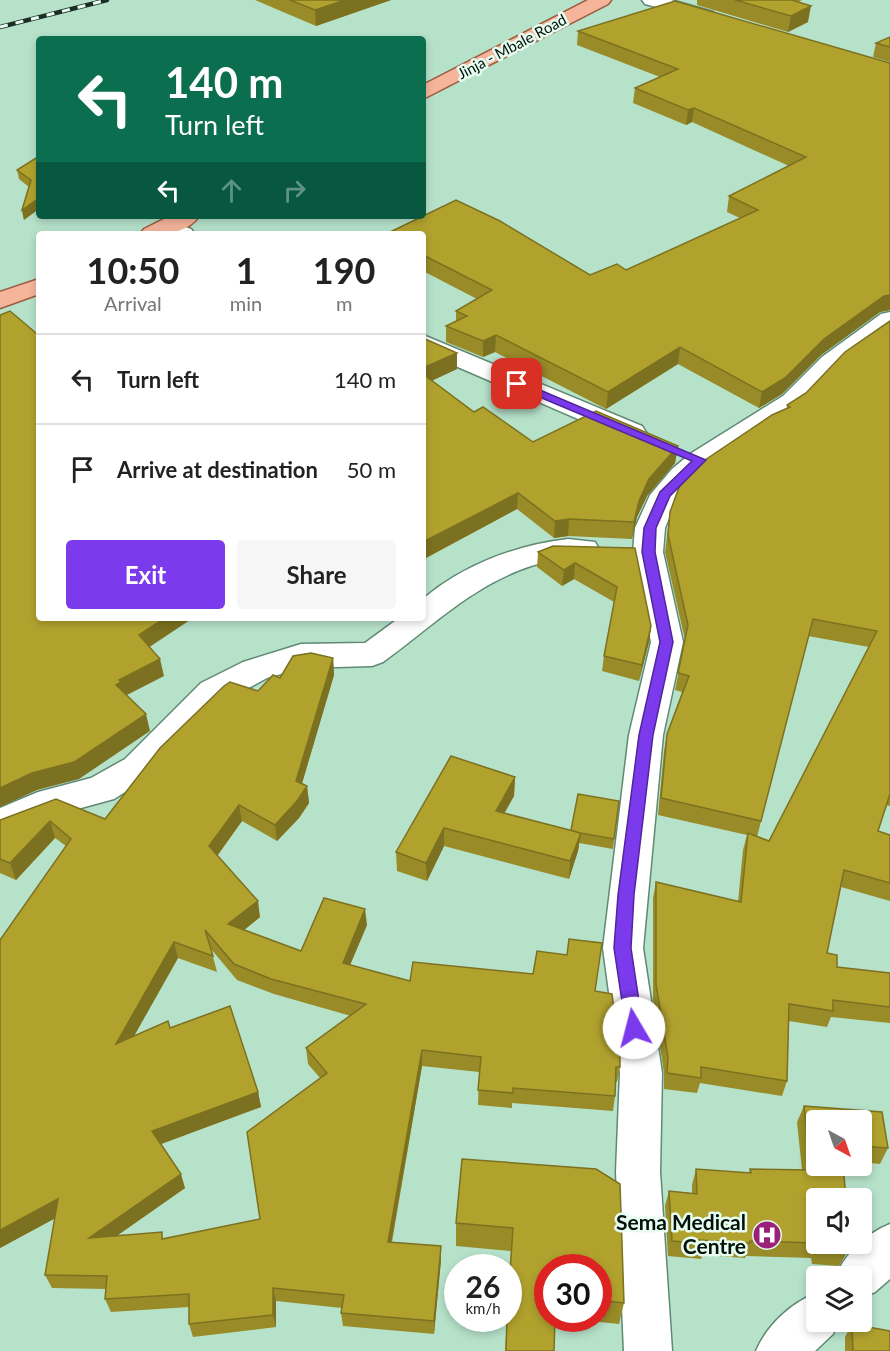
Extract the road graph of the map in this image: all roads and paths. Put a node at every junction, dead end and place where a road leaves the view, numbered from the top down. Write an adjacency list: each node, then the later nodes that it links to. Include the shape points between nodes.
1 (602, 0): 4 (main road, Jinja - Mbale Road)
2 (651, 0): 3 (street)
3 (728, 22)
4 (426, 91)
5 (184, 219): 6 (main road)
6 (168, 231)
7 (36, 287): 8 (main road)
8 (0, 301)
9 (890, 319): 11 (street, via 831,362 792,402)
10 (426, 344): 11 (street)
11 (678, 451): 12 (street, via 650,528)
12 (629, 551): 13 (street, via 546,550 459,587); 19 (street, via 667,642 646,735 622,948 641,1073 638,1172)
13 (426, 614)
14 (417, 621): 15 (street, via 372,654 302,656 255,670 213,692 137,768 101,789 51,802)
15 (0, 823)
16 (890, 1247): 17 (street)
17 (870, 1266)
18 (806, 1326): 20 (street)
19 (648, 1351)
20 (780, 1351)

